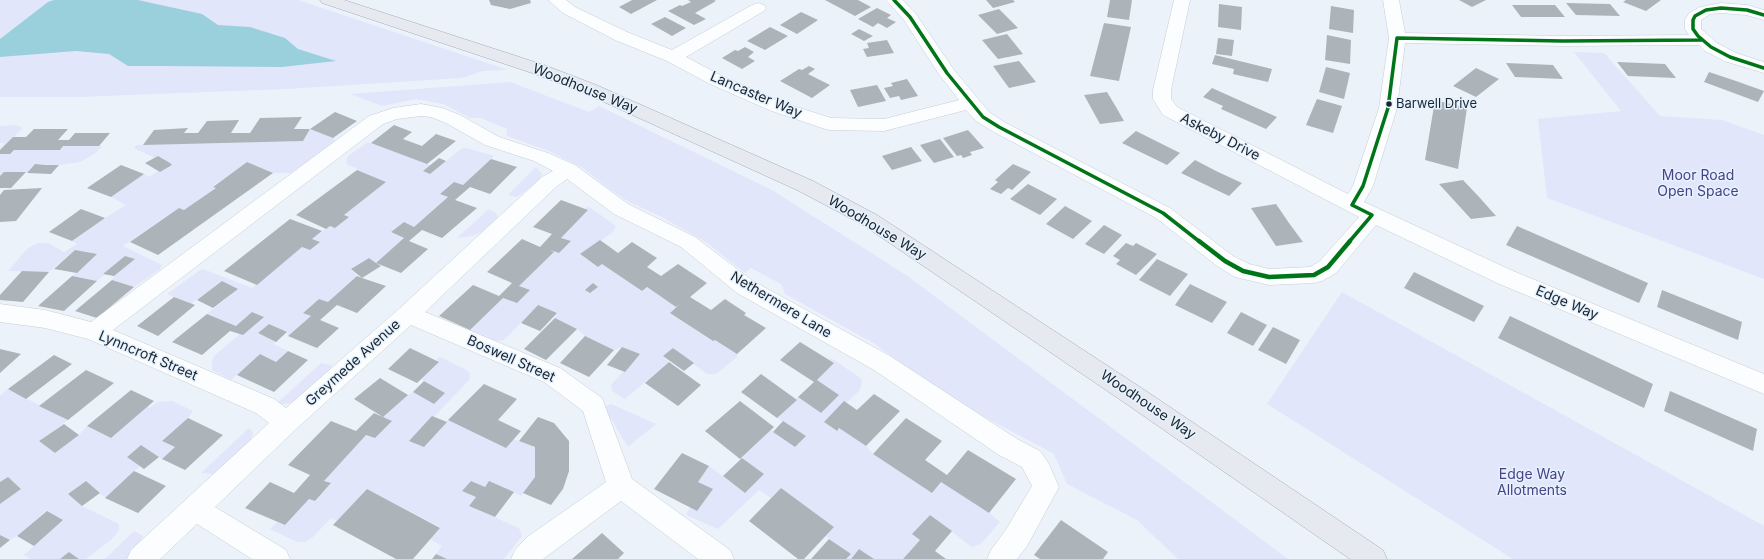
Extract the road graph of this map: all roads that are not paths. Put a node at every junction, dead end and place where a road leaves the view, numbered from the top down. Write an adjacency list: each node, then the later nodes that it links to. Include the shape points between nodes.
1 (328, 0): 29 (main road, Woodhouse Way, via 588,88 806,186 870,220)
2 (556, 0): 11 (street, Lancaster Way, via 570,10 622,36)
3 (894, 0): 13 (street, via 910,17)
4 (1182, 0): 15 (street, Askeby Drive, via 1162,90 1162,99 1170,111)
5 (1391, 0): 9 (street)
6 (1717, 4): 8 (street); 10 (street, via 1692,20 1693,29)
7 (758, 8): 11 (street)
8 (1764, 15)
9 (1397, 38): 10 (street); 15 (street, via 1388,108 1365,179)
10 (1702, 40): 12 (street, via 1730,58)
11 (672, 56): 13 (street, Lancaster Way, via 714,79 775,106 829,124 884,125)
12 (1764, 68)
13 (970, 103): 16 (street, via 983,117 999,128 1163,213 1225,261 1243,271 1269,277 1314,275 1328,267)
14 (568, 170): 18 (street, Greymede Avenue, via 549,182); 19 (street, Nethermere Lane, via 541,157 492,141 435,112 421,110 393,114 376,120); 28 (street, Nethermere Lane, via 621,209 688,242 745,287 882,363 1008,447 1031,459 1040,472 1046,488)
15 (1352, 205): 16 (street, Askeby Drive)
16 (1372, 215): 20 (street, Edge Way, via 1505,277)
17 (0, 313): 19 (street, Lynncroft Street, via 45,319)
18 (408, 314): 21 (street, Greymede Avenue); 22 (street, Boswell Street, via 552,375 593,405)
19 (94, 332): 21 (street, Lynncroft Street, via 264,406)
20 (1764, 384)
21 (286, 423): 23 (street, Greymede Avenue)
22 (621, 486): 26 (street, via 537,546); 27 (street)
23 (195, 509): 24 (street, Greymede Avenue); 25 (street)
24 (141, 559)
25 (276, 559)
26 (525, 559)
27 (720, 559)
28 (1001, 559)
29 (1373, 559)

